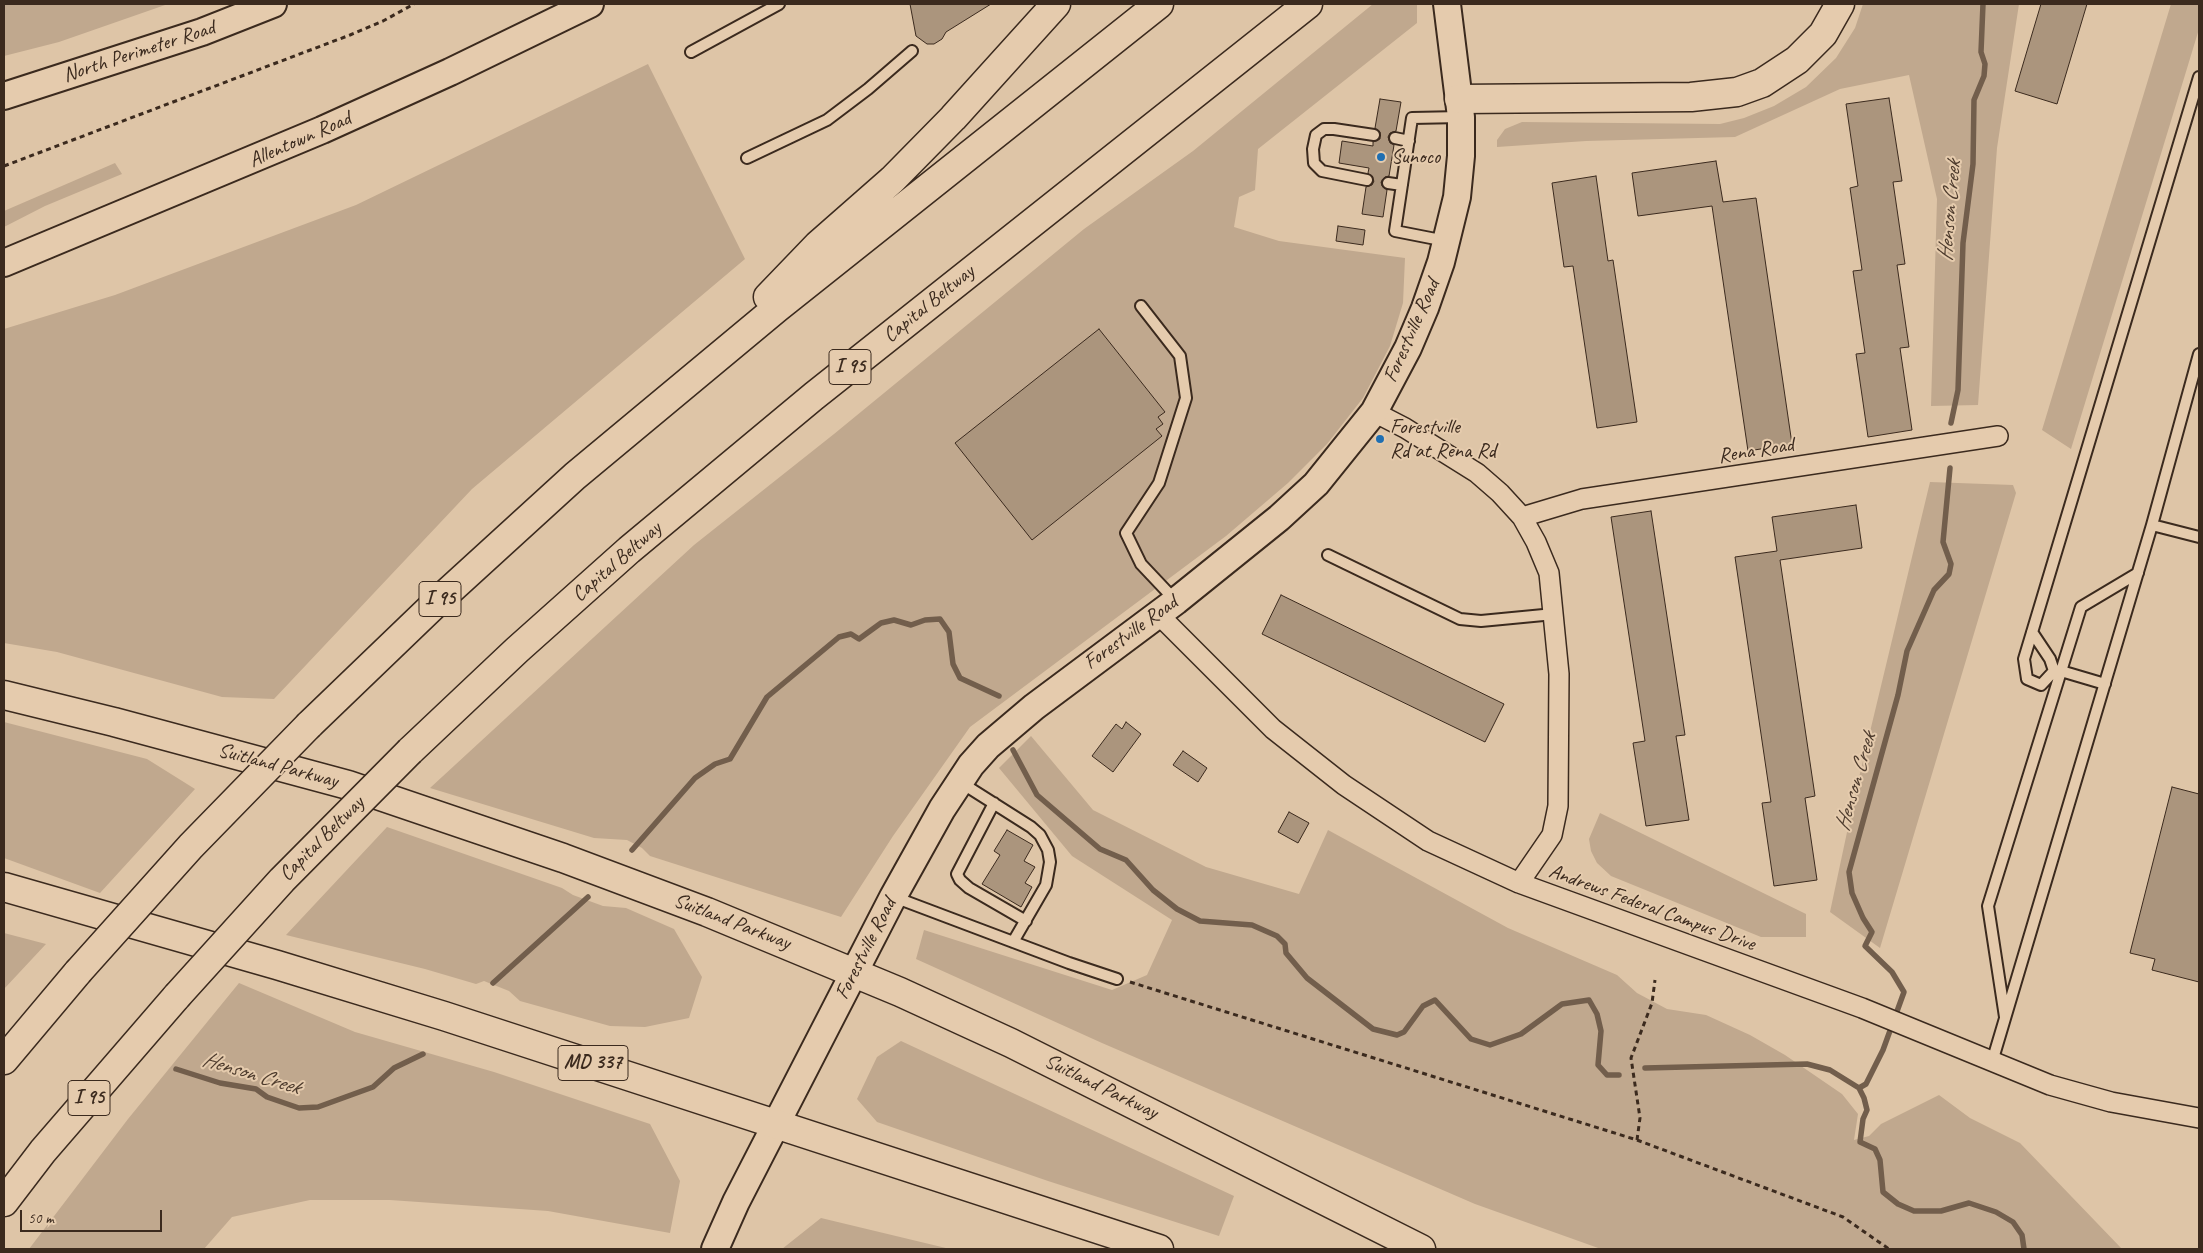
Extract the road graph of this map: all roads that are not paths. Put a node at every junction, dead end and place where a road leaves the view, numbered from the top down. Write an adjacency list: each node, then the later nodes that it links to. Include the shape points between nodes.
1 (273, 4): 12 (main road, North Perimeter Road, via 202,32)
2 (590, 4): 22 (main road, Allentown Road, via 306,138)
3 (779, 4): 10 (lane)
4 (1056, 4): 25 (highway, via 953,118 892,180 818,245)
5 (1159, 4): 25 (highway, I 95)
6 (1308, 4): 53 (highway, Capital Beltway / I 95, bridge, via 822,390 629,550 531,637 410,751 282,880 176,996 43,1151)
7 (1447, 4): 13 (main road, Forestville Road)
8 (1840, 4): 13 (highway, via 1822,34 1797,60 1762,83 1737,92)
9 (912, 51): 17 (lane, via 827,120)
10 (691, 52)
11 (2199, 77): 35 (lane)
12 (4, 96)
13 (1460, 108): 16 (lane, via 1412,118); 21 (main road, Forestville Road, via 1460,178)
14 (1374, 135): 18 (lane, via 1324,129 1316,134 1312,149 1314,163 1322,171)
15 (1395, 138): 16 (lane)
16 (1409, 141): 20 (lane)
17 (747, 158)
18 (1367, 180)
19 (1388, 183): 20 (lane)
20 (1402, 185): 21 (lane, via 1395,231)
21 (1447, 241): 26 (main road, Forestville Road, via 1415,331)
22 (4, 263)
23 (1141, 306): 33 (lane, via 1180,356 1186,398 1159,483 1126,533)
24 (2199, 354): 29 (lane)
25 (687, 382): 49 (highway, I 95, bridge, via 561,489 309,725 191,846)
26 (1374, 412): 28 (street, via 1477,473); 33 (main road, Forestville Road, via 1316,484 1280,518)
27 (1998, 436): 28 (street, Rena Road, via 1582,499)
28 (1522, 517): 34 (street, via 1549,573)
29 (2152, 525): 30 (lane); 32 (lane)
30 (2199, 538)
31 (1328, 555): 34 (lane, via 1460,619 1480,621)
32 (2138, 573): 36 (lane, via 2081,607); 37 (lane)
33 (1167, 607): 39 (main road, Forestville Road, via 1034,706 988,746); 41 (street, Andrews Federal Campus Drive, via 1273,729 1344,785 1428,841)
34 (1554, 614): 41 (street, via 1559,674 1558,806 1552,835)
35 (2032, 632): 36 (lane); 36 (lane, via 2024,659 2027,679 2041,685)
36 (2058, 671): 37 (lane); 48 (lane, via 1988,906)
37 (2105, 684): 48 (lane)
38 (4, 695): 46 (highway, Suitland Parkway, via 348,785 605,873)
39 (959, 781): 40 (lane); 43 (main road, Forestville Road)
40 (994, 803): 44 (lane, via 1031,827 1048,850 1050,862 1046,885); 44 (lane, via 957,874 969,888)
41 (1519, 884): 50 (street, Andrews Federal Campus Drive, via 1862,1008)
42 (4, 886): 52 (highway, MD 337, via 346,986)
43 (893, 896): 45 (lane); 46 (main road, Forestville Road)
44 (1026, 921): 45 (lane)
45 (1013, 942): 47 (lane)
46 (854, 972): 52 (main road, Forestville Road); 56 (highway, Suitland Parkway, via 1062,1067)
47 (1117, 979)
48 (2005, 1020): 50 (lane)
49 (4, 1060)
50 (1992, 1062): 51 (street, Andrews Federal Campus Drive, via 2080,1094)
51 (2199, 1118)
52 (777, 1123): 54 (main road, Forestville Road); 55 (highway)
53 (4, 1202)
54 (715, 1249)
55 (1159, 1249)
56 (1421, 1249)

